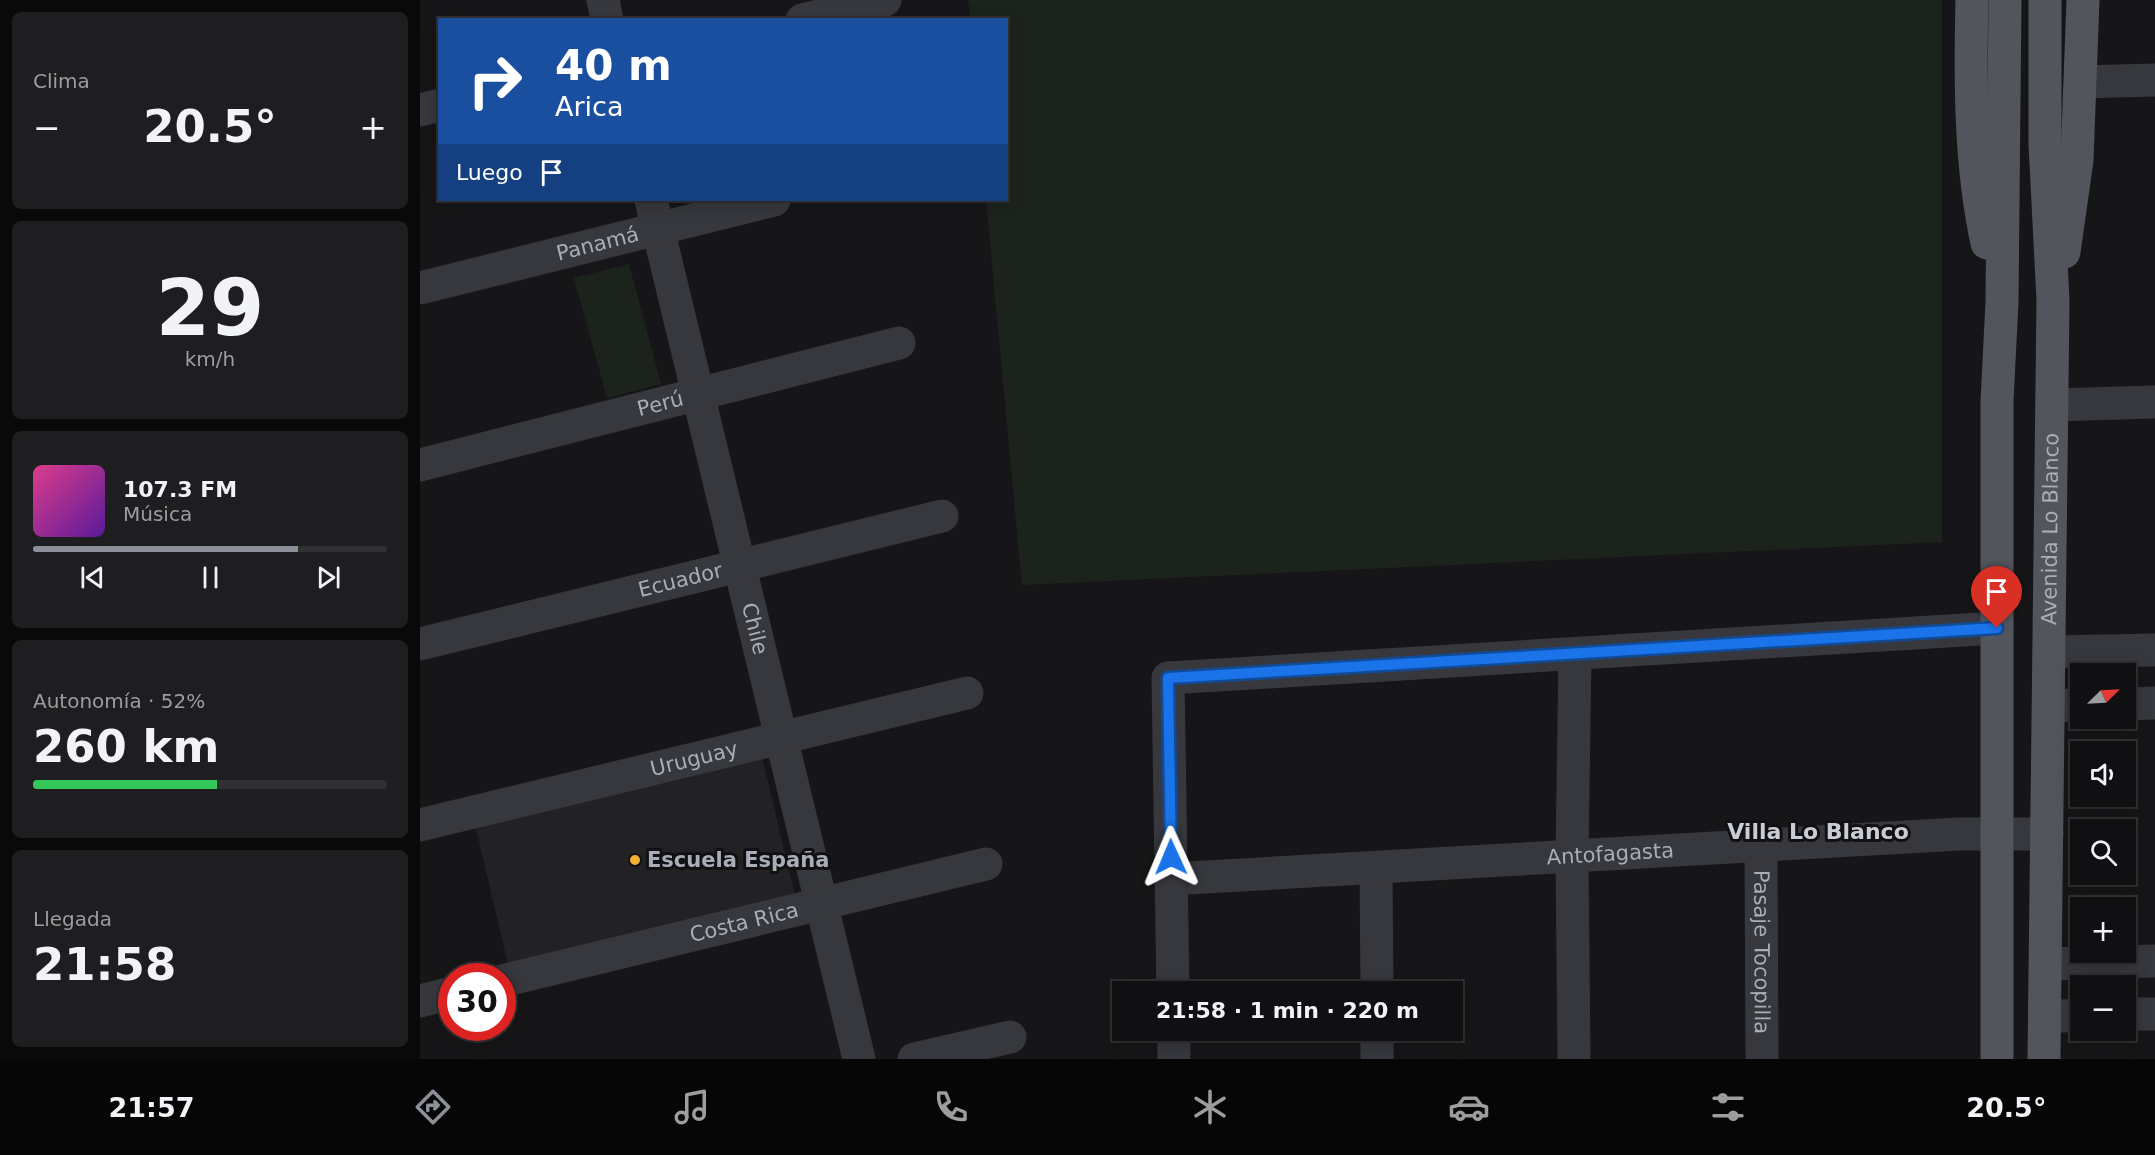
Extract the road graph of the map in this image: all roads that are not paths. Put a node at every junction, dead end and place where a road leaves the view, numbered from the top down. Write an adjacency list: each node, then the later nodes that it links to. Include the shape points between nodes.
1 (603, 0): 7 (street)
2 (885, 0): 8 (street)
3 (1972, 0): 17 (main road, via 1970,79 1974,149 1984,229)
4 (2005, 0): 17 (main road)
5 (2045, 0): 16 (main road, Avenida Lo Blanco, via 2045,144)
6 (2083, 0): 10 (main road)
7 (607, 18)
8 (810, 18)
9 (2155, 80): 10 (street)
10 (2081, 82): 16 (main road, via 2071,211)
11 (438, 106): 12 (street)
12 (420, 110)
13 (766, 201): 14 (street, Panamá)
14 (655, 214): 15 (street, Panamá); 19 (street, Chile)
15 (420, 288)
16 (2053, 300): 21 (main road, Avenida Lo Blanco)
17 (2002, 302): 25 (main road, via 1997,401)
18 (899, 343): 19 (street, Perú)
19 (699, 394): 22 (street, Perú); 24 (street, Chile)
20 (2155, 402): 21 (street)
21 (2052, 405): 28 (main road, Avenida Lo Blanco)
22 (420, 465)
23 (942, 516): 24 (street, Ecuador)
24 (738, 566): 26 (street, Ecuador); 34 (street, Chile)
25 (1997, 628): 29 (street); 36 (main road)
26 (420, 644)
27 (2155, 651): 28 (street)
28 (2049, 652): 33 (main road, Avenida Lo Blanco)
29 (1575, 654): 39 (street); 42 (street, via 1168,678)
30 (967, 693): 34 (street, Uruguay)
31 (2155, 703): 32 (street)
32 (2136, 704)
33 (2065, 706): 37 (main road, Avenida Lo Blanco)
34 (780, 738): 35 (street, Uruguay); 43 (street, Chile)
35 (420, 825)
36 (1997, 833): 37 (street, Antofagasta); 38 (street, Antofagasta); 64 (main road)
37 (2047, 834): 45 (main road, Avenida Lo Blanco)
38 (1761, 846): 39 (street, Antofagasta); 63 (street, Pasaje Tocopilla)
39 (1572, 856): 41 (street, Antofagasta); 62 (street)
40 (986, 864): 43 (street, Costa Rica)
41 (1376, 868): 42 (street, Antofagasta); 48 (street)
42 (1171, 879): 47 (street)
43 (820, 904): 46 (street, Costa Rica); 58 (street, Chile)
44 (2155, 961): 45 (street)
45 (2046, 964): 54 (main road, Avenida Lo Blanco)
46 (516, 978)
47 (1173, 981)
48 (1377, 981)
49 (438, 996): 50 (street)
50 (420, 1000)
51 (2136, 1014): 52 (street)
52 (2155, 1014)
53 (2070, 1016): 54 (street)
54 (2045, 1017): 65 (main road, Avenida Lo Blanco)
55 (1010, 1037): 59 (street)
56 (1173, 1041): 60 (street)
57 (1377, 1041): 61 (street)
58 (859, 1059)
59 (914, 1059)
60 (1174, 1059)
61 (1377, 1059)
62 (1574, 1059)
63 (1762, 1059)
64 (1997, 1059)
65 (2044, 1059)

